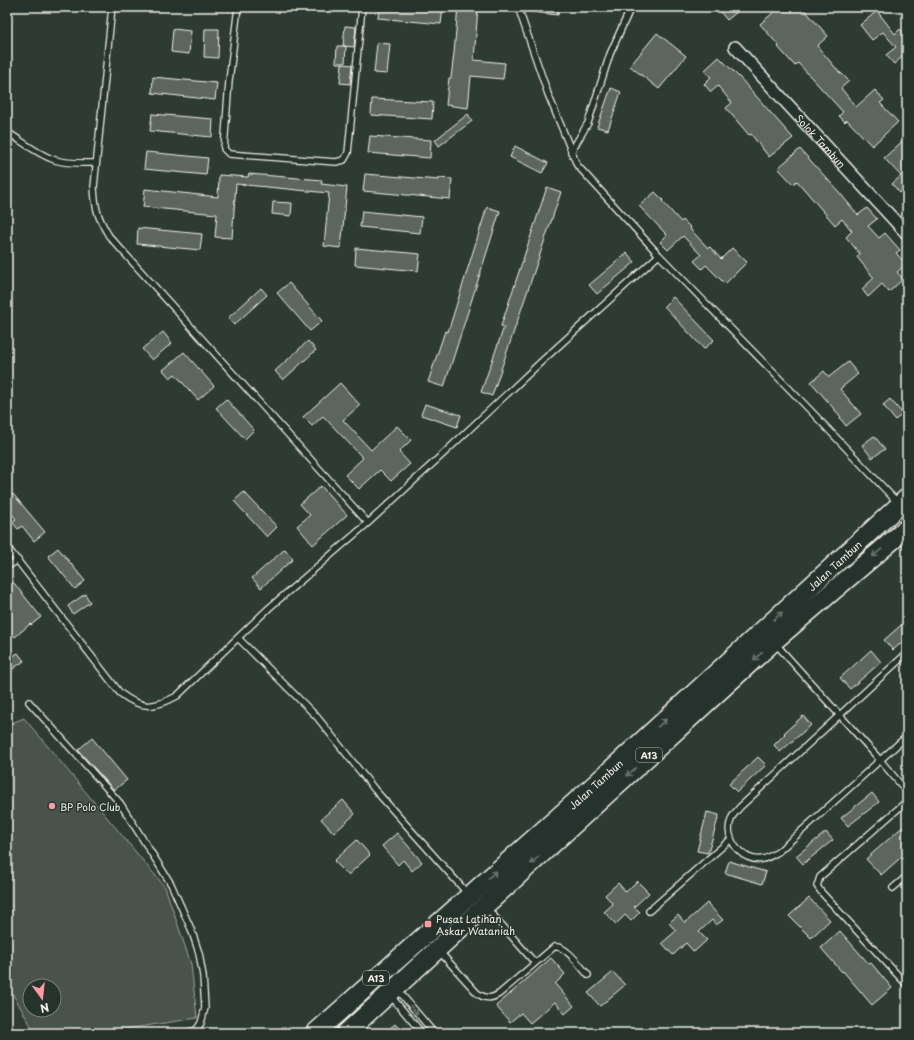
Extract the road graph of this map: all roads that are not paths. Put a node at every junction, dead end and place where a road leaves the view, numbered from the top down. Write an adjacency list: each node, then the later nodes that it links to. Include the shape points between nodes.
1 (112, 7): 9 (lane)
2 (238, 7): 3 (lane, via 224,149 229,154 336,162 344,160 348,153)
3 (362, 7)
4 (518, 7): 8 (lane)
5 (631, 7): 8 (lane, via 610,54 588,123)
6 (735, 47): 10 (street, Solok Tambun)
7 (7, 132): 9 (lane, via 42,155 55,160)
8 (571, 152): 11 (lane, via 577,165)
9 (96, 163): 13 (lane, via 94,205 100,222 109,236)
10 (907, 234)
11 (659, 255): 12 (lane); 13 (lane)
12 (904, 505): 30 (main road, Jalan Tambun / A13, one-way to 12)
13 (368, 523): 18 (lane)
14 (907, 528): 19 (main road, Jalan Tambun / A13, one-way to 19)
15 (7, 547): 16 (lane)
16 (18, 560): 17 (lane); 18 (lane, via 120,693 131,702 148,706 163,704 177,696)
17 (7, 567)
18 (238, 638): 30 (lane, via 317,717 376,790)
19 (773, 642): 22 (lane); 31 (main road, Jalan Tambun / A13, one-way to 31)
20 (907, 653): 22 (lane)
21 (29, 702): 40 (lane, via 120,803 171,884 199,954 202,976 205,1008 201,1023 196,1030)
22 (840, 716): 24 (lane); 27 (lane, via 740,807 731,820)
23 (907, 736): 24 (lane)
24 (880, 760): 25 (lane); 27 (lane, via 778,852 763,859 752,858 743,855)
25 (907, 792)
26 (907, 801): 37 (lane, via 820,877 818,886)
27 (731, 839): 32 (lane)
28 (907, 876): 29 (lane)
29 (893, 888)
30 (469, 896): 33 (main road, Jalan Tambun / A13)
31 (484, 906): 34 (main road, Jalan Tambun / A13); 35 (lane)
32 (649, 910)
33 (432, 929): 38 (main road, via 399,969); 39 (main road, Jalan Tambun / A13)
34 (437, 949): 35 (lane, via 478,993 490,998 499,994); 38 (main road, Jalan Tambun / A13)
35 (535, 963): 36 (lane, via 558,946)
36 (588, 975)
37 (907, 985)
38 (391, 989): 39 (main road, via 370,994 340,1020); 41 (main road, Jalan Tambun / A13); 42 (lane); 43 (lane, one-way to 43)
39 (318, 1030)
40 (186, 1033)
41 (346, 1033)
42 (422, 1033)
43 (434, 1033)

